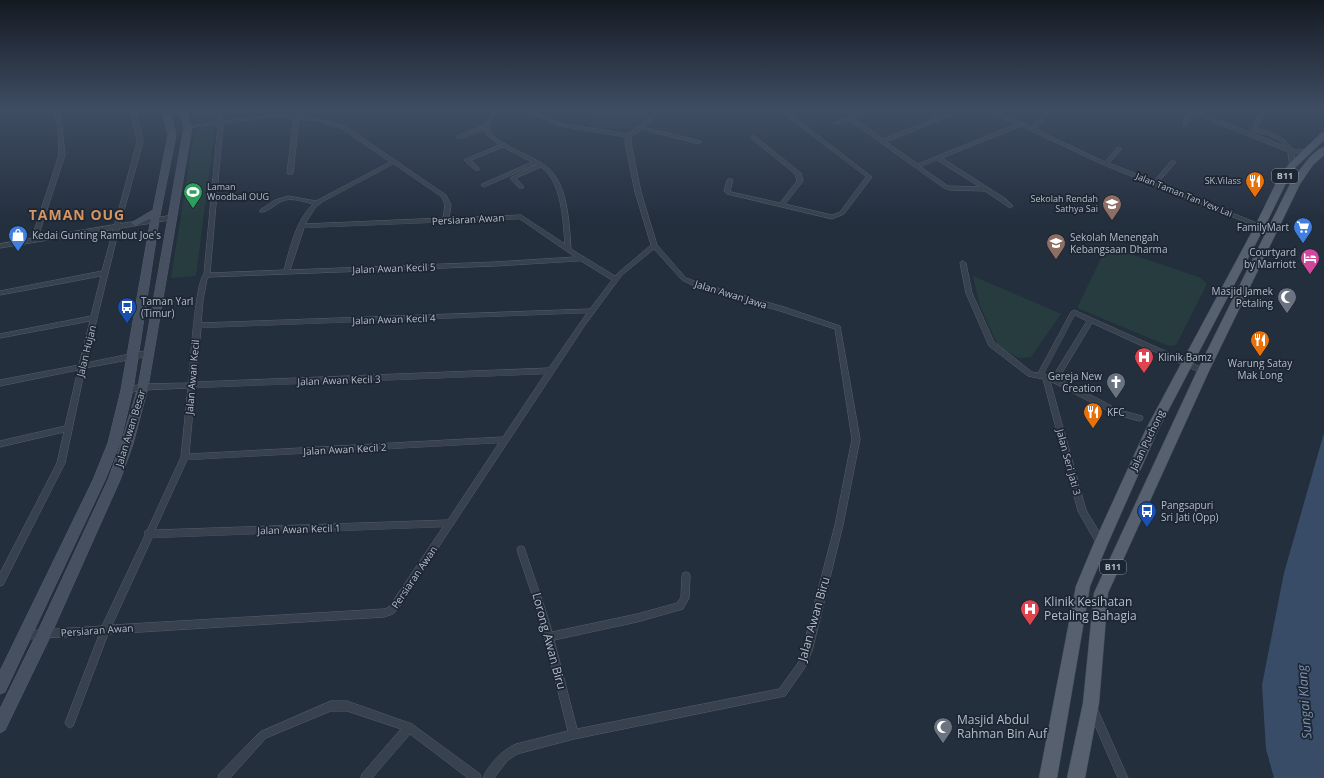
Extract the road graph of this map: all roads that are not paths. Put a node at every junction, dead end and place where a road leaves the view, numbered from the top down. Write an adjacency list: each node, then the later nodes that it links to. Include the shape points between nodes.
1 (61, 146): 50 (street, via 62,155)
2 (139, 146): 46 (street, Jalan Hujan)
3 (170, 146): 43 (main road, Jalan Awan Besar)
4 (185, 146): 42 (main road, Jalan Awan Besar)
5 (219, 146): 58 (street, Jalan Awan Kecil)
6 (293, 146): 32 (street)
7 (371, 146): 24 (street)
8 (500, 146): 31 (street, via 467,160)
9 (506, 146): 25 (street)
10 (629, 146): 52 (street, Jalan Awan Jawa, via 638,192)
11 (764, 146): 39 (street, via 798,173 800,181)
12 (829, 146): 39 (street, via 869,177 842,213 835,217 827,217)
13 (890, 146): 29 (street)
14 (967, 146): 23 (street)
15 (1069, 146): 27 (street, Jalan Taman Tan Yew Lai)
16 (1280, 146): 21 (street)
17 (1289, 146): 21 (street)
18 (1312, 146): 22 (main road, Jalan Puchong / B11)
19 (1119, 149): 27 (street)
20 (1324, 150): 49 (main road, B11, via 1304,170 1295,184)
21 (1291, 151): 22 (street); 30 (street)
22 (1306, 152): 30 (main road, Jalan Puchong / B11)
23 (938, 158): 29 (street); 37 (street)
24 (394, 162): 38 (street); 44 (street, via 444,196 448,205)
25 (536, 162): 28 (street); 35 (street)
26 (1173, 162): 34 (street)
27 (1106, 164): 34 (street, Jalan Taman Tan Yew Lai)
28 (542, 166): 36 (street, via 513,178); 53 (street, via 552,173 558,187)
29 (918, 166): 37 (street, via 950,188)
30 (1292, 166): 48 (main road, Jalan Puchong / B11)
31 (477, 169)
32 (290, 173)
33 (730, 180): 39 (street, via 727,191 729,192)
34 (1155, 183): 48 (street, Jalan Taman Tan Yew Lai)
35 (484, 185)
36 (521, 187)
37 (987, 189): 40 (street)
38 (317, 203): 41 (street, via 286,198 278,200); 47 (street, via 308,212)
39 (781, 205)
40 (1010, 206)
41 (262, 211)
42 (173, 217): 43 (street); 67 (main road, Jalan Awan Besar)
43 (155, 220): 45 (main road); 45 (main road); 68 (main road, Jalan Awan Besar)
44 (446, 220): 47 (street, Persiaran Awan); 53 (street, Persiaran Awan, via 521,217)
45 (135, 223): 46 (street)
46 (116, 225): 50 (street); 57 (street, Jalan Hujan)
47 (302, 226): 56 (street)
48 (1260, 226): 49 (street, Jalan Taman Tan Yew Lai); 69 (main road, Jalan Puchong / B11)
49 (1272, 231): 72 (main road, B11)
50 (34, 240): 51 (street)
51 (0, 246)
52 (654, 246): 59 (street, Persiaran Awan); 65 (street, Jalan Awan Jawa, via 684,279)
53 (568, 249): 54 (street, Persiaran Awan)
54 (582, 259): 56 (street, Jalan Awan Kecil 5); 59 (street, Persiaran Awan)
55 (963, 264): 73 (street, via 969,294 992,344 1030,374)
56 (287, 271): 58 (street, Jalan Awan Kecil 5)
57 (105, 273): 60 (street); 62 (street, Jalan Hujan)
58 (207, 275): 64 (street, Jalan Awan Kecil, via 204,278)
59 (616, 279): 61 (street, Persiaran Awan)
60 (0, 294)
61 (592, 312): 64 (street, Jalan Awan Kecil 4); 71 (street, Persiaran Awan)
62 (94, 318): 66 (street); 70 (street, Jalan Hujan)
63 (1091, 320): 69 (street); 73 (street, via 1074,312); 74 (street)
64 (197, 326): 76 (street, Jalan Awan Kecil)
65 (838, 328): 99 (street, Jalan Awan Biru, via 856,439 839,525 807,652 801,666 782,692)
66 (0, 336)
67 (149, 353): 68 (street); 77 (main road, Jalan Awan Besar)
68 (133, 356): 70 (street); 78 (main road, Jalan Awan Besar)
69 (1187, 363): 72 (street); 86 (main road, Jalan Puchong / B11, via 1152,429)
70 (82, 366): 75 (street); 80 (street, Jalan Hujan)
71 (550, 371): 76 (street, Jalan Awan Kecil 3); 81 (street, Persiaran Awan)
72 (1203, 371): 95 (main road, B11, via 1101,593)
73 (1043, 376): 74 (street); 86 (street, Jalan Seri Jati 3, via 1082,512)
74 (1055, 379): 79 (street, via 1117,412)
75 (0, 383)
76 (192, 386): 77 (street, Jalan Awan Kecil 3); 83 (street, Jalan Awan Kecil)
77 (143, 387): 78 (street, Jalan Awan Kecil 3); 91 (main road, Jalan Awan Besar, via 114,480)
78 (127, 390): 92 (main road, Jalan Awan Besar, via 114,443 99,480)
79 (1139, 418)
80 (68, 428): 82 (street); 89 (street, Jalan Hujan, via 61,464)
81 (505, 440): 83 (street, Jalan Awan Kecil 2); 84 (street, Persiaran Awan)
82 (0, 444)
83 (185, 457): 85 (street, Jalan Awan Kecil)
84 (450, 523): 85 (street, Jalan Awan Kecil 1); 90 (street, Persiaran Awan, via 394,607 386,613)
85 (148, 534): 90 (street, Jalan Awan Kecil)
86 (1101, 543): 104 (main road, Jalan Puchong / B11, via 1083,586)
87 (521, 550): 93 (street, Lorong Awan Biru)
88 (686, 576): 93 (street, via 685,598 680,606)
89 (0, 582)
90 (106, 630): 91 (street, Persiaran Awan); 96 (street, Jalan Awan Kecil)
91 (44, 634): 92 (street, Persiaran Awan); 97 (main road, Jalan Awan Besar)
92 (25, 635): 94 (main road, Jalan Awan Besar)
93 (549, 637): 99 (street, Lorong Awan Biru)
94 (0, 687)
95 (1091, 703): 105 (main road, B11); 106 (street)
96 (70, 723)
97 (0, 725)
98 (409, 727): 100 (street, via 347,706 331,706 262,735); 101 (street); 102 (street)
99 (574, 734): 103 (street, Jalan Awan Biru, via 514,750)
100 (223, 778)
101 (366, 778)
102 (476, 778)
103 (488, 778)
104 (1048, 778)
105 (1076, 778)
106 (1123, 778)

